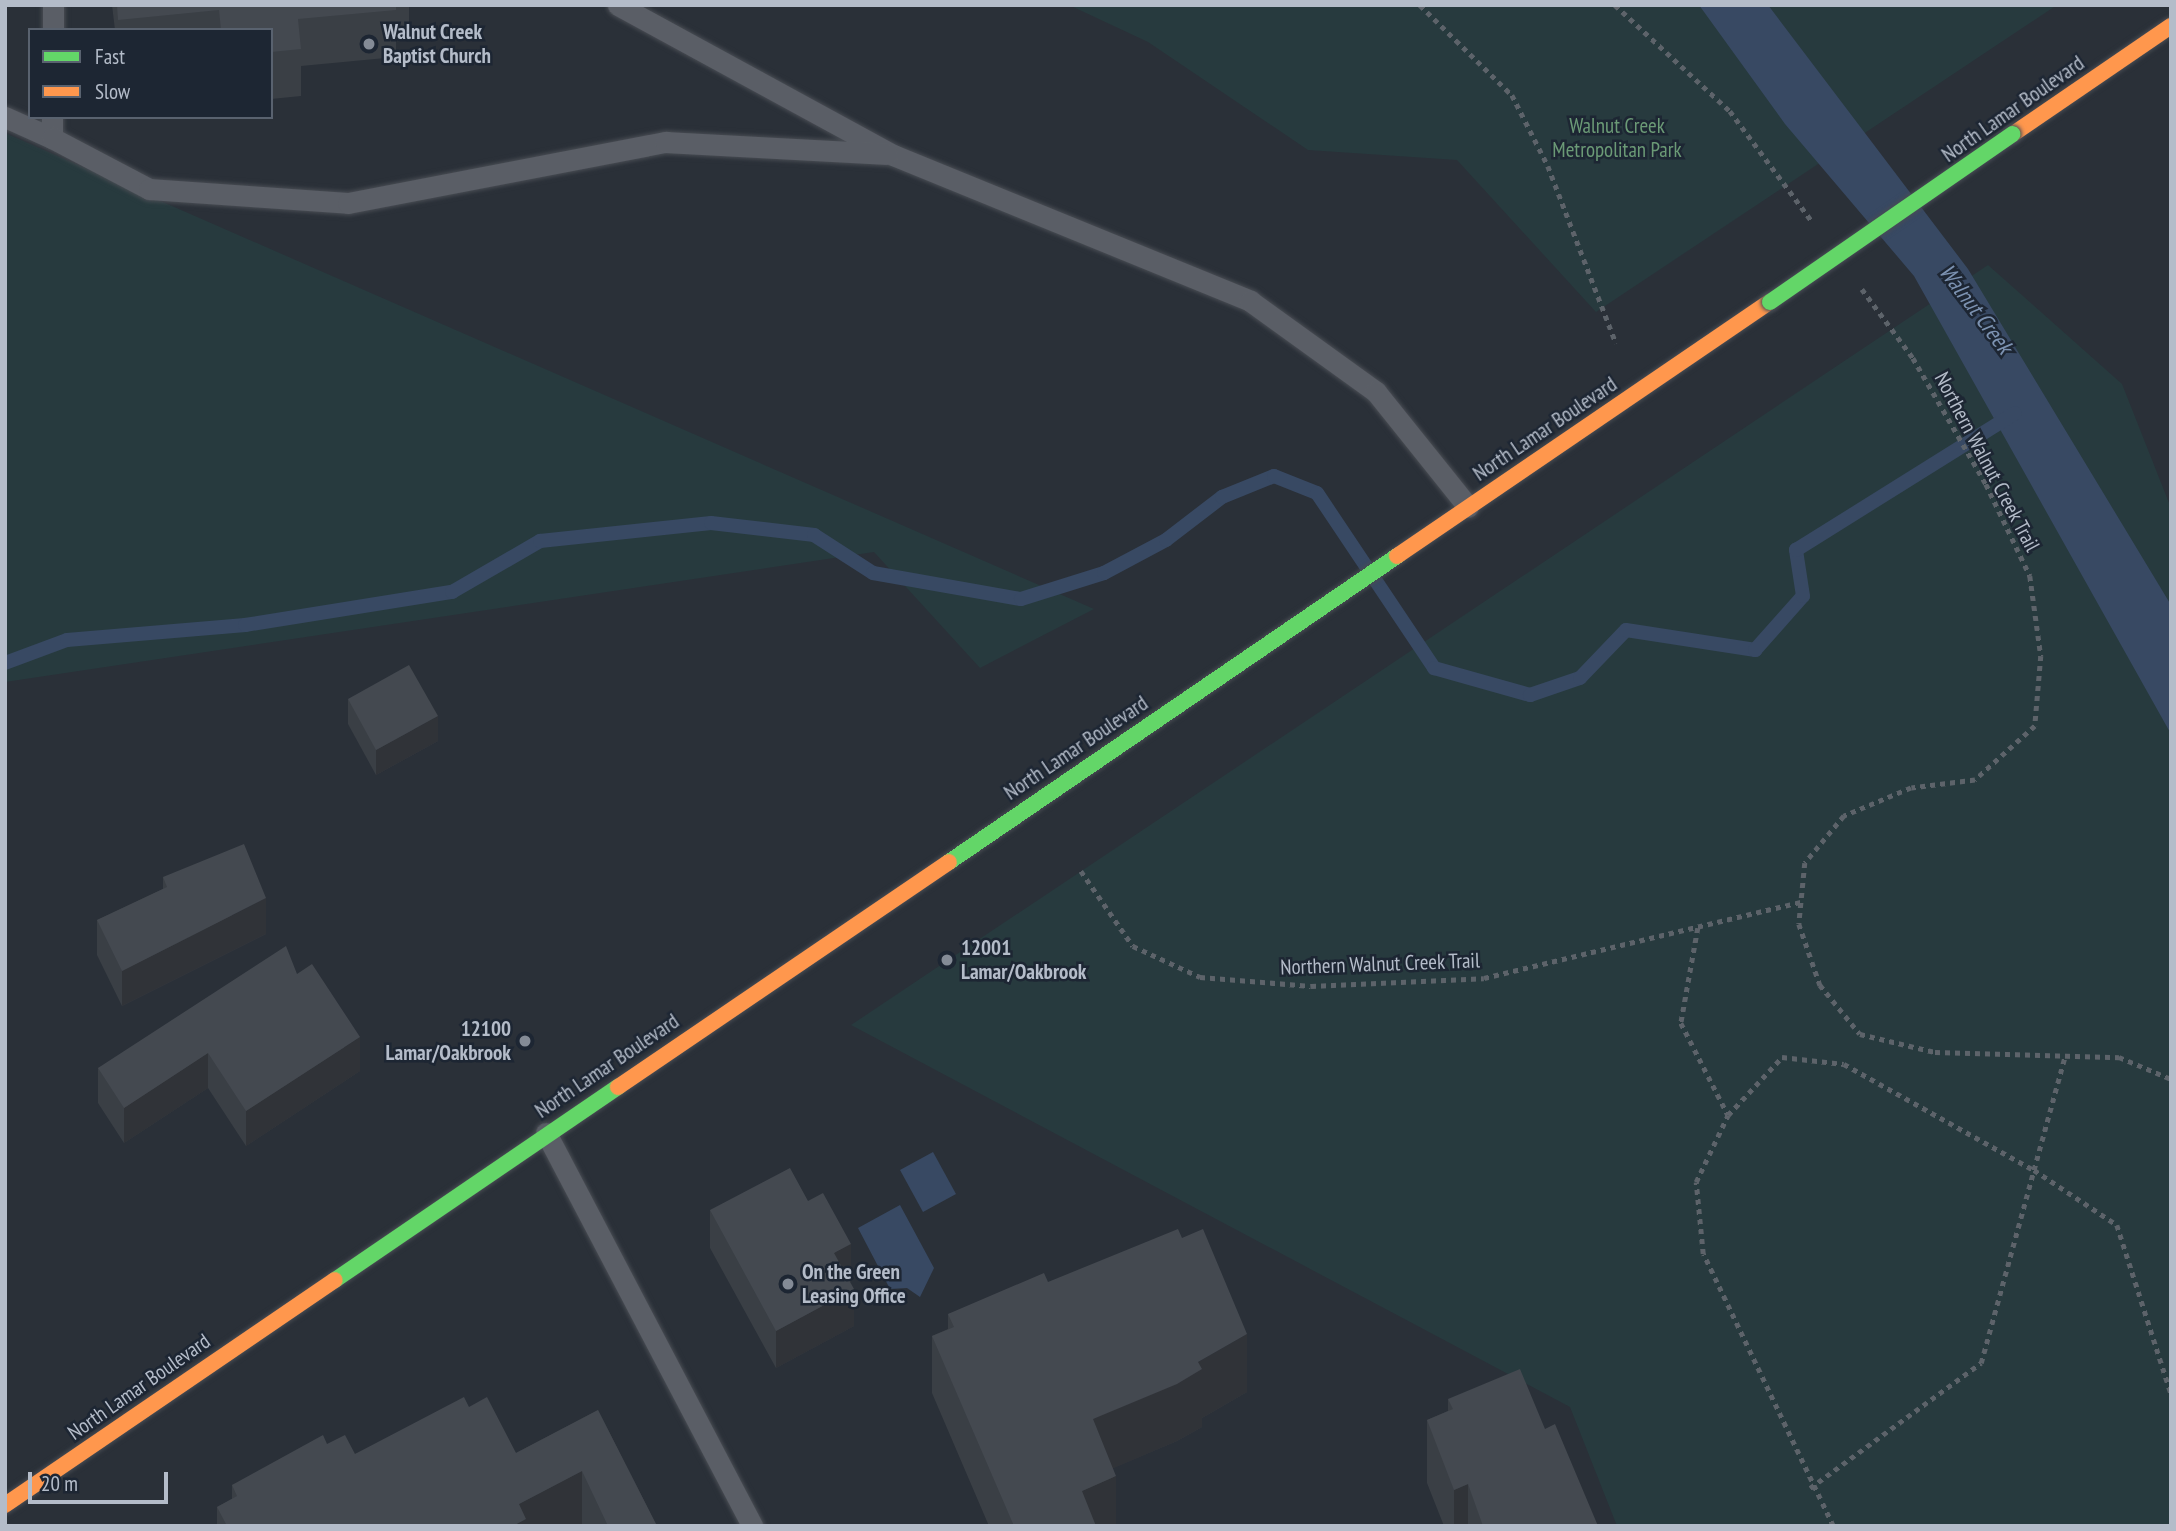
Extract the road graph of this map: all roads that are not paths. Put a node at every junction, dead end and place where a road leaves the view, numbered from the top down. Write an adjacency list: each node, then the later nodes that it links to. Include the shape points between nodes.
1 (53, 5): 4 (lane)
2 (618, 5): 7 (lane)
3 (2171, 26): 8 (main road, North Lamar Boulevard, bridge)
4 (53, 28)
5 (5, 117): 6 (lane)
6 (52, 128): 7 (lane, via 149,189 348,203 666,142)
7 (893, 155): 8 (lane, via 1250,301 1376,392)
8 (1462, 512): 9 (main road, North Lamar Boulevard)
9 (546, 1133): 10 (main road, North Lamar Boulevard); 11 (lane)
10 (5, 1505)
11 (752, 1526)

